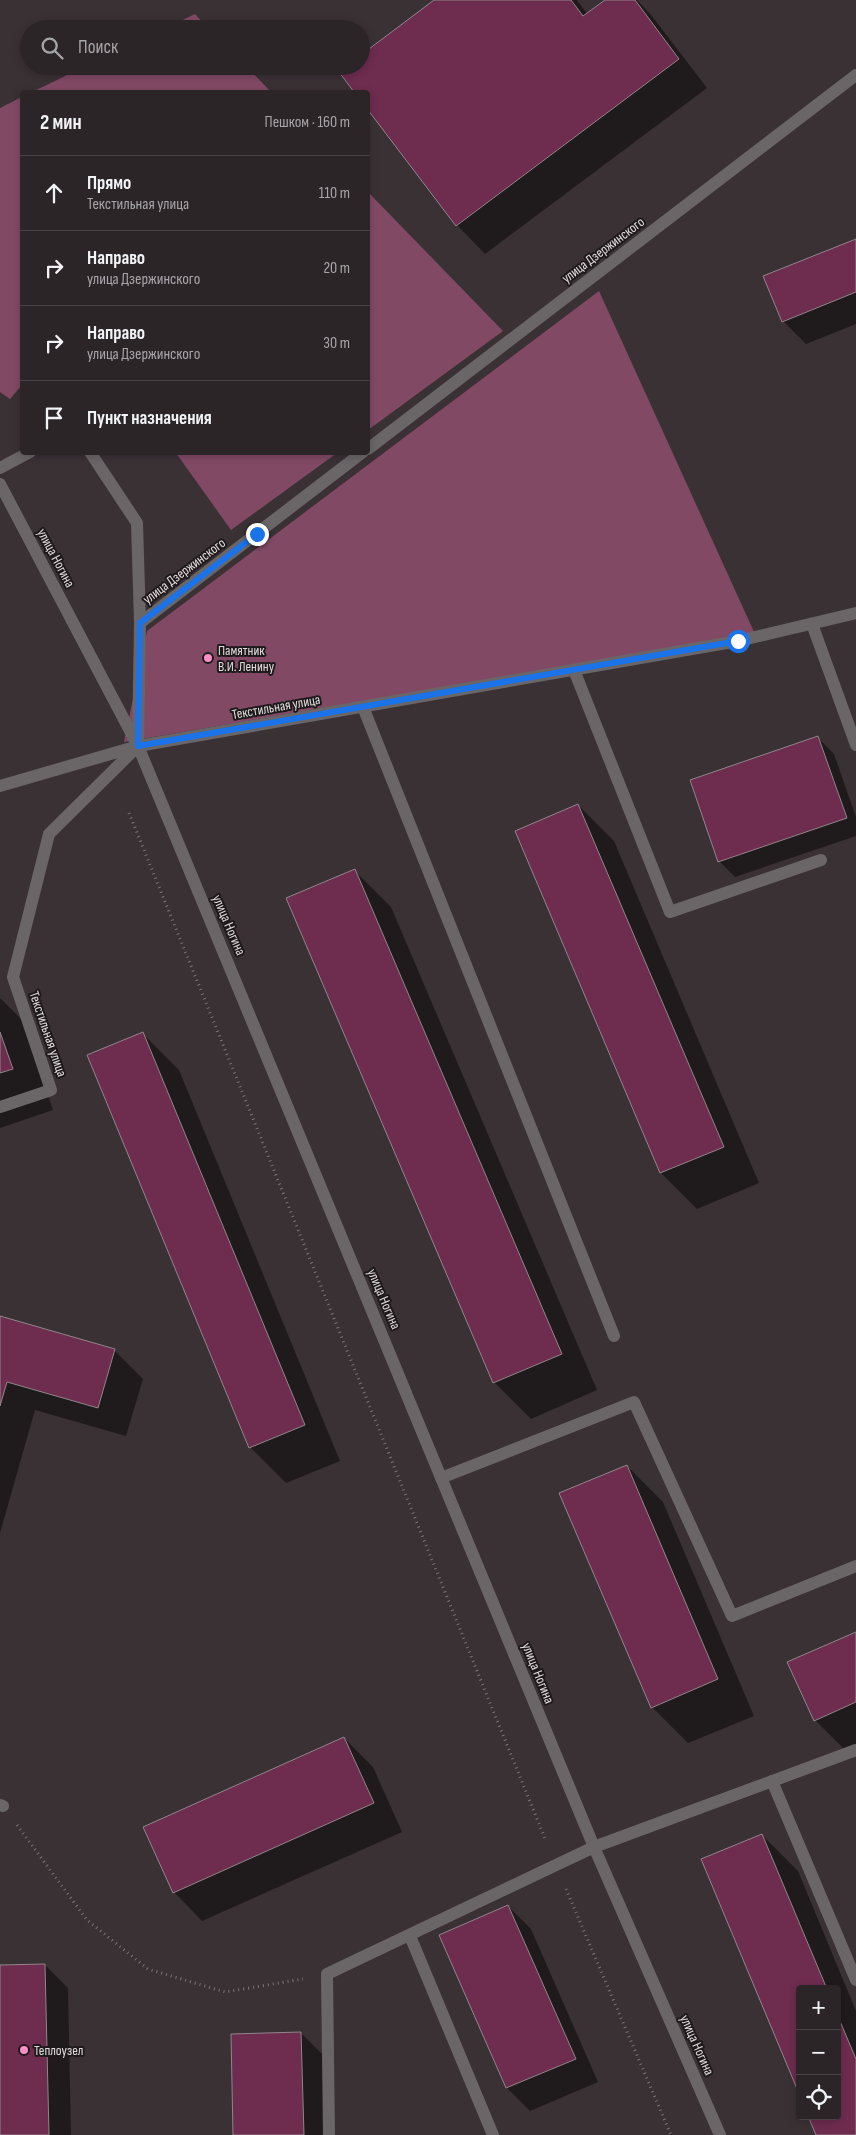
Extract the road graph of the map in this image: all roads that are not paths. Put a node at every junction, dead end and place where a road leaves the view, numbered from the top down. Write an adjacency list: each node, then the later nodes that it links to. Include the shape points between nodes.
1 (856, 75): 2 (street, улица Дзержинского)
2 (370, 447)
3 (24, 455): 6 (street)
4 (92, 455): 9 (street, via 137,523)
5 (359, 455): 9 (street, улица Дзержинского)
6 (0, 468)
7 (0, 484): 14 (street, улица Ногина)
8 (856, 613): 10 (street, Текстильная улица)
9 (140, 623): 14 (street, улица Дзержинского)
10 (812, 624): 11 (street, Текстильная улица, via 738,641); 13 (street)
11 (574, 670): 12 (street, Текстильная улица); 16 (street, via 670,912)
12 (363, 707): 14 (street, Текстильная улица); 18 (street)
13 (856, 745)
14 (138, 746): 15 (street); 17 (street, Текстильная улица, via 49,834 13,977 51,1090); 19 (street, улица Ногина)
15 (0, 786)
16 (822, 860)
17 (0, 1106)
18 (614, 1336)
19 (441, 1478): 20 (street, via 634,1402 732,1616); 23 (street, улица Ногина)
20 (856, 1566)
21 (856, 1750): 22 (street)
22 (772, 1781): 23 (street); 25 (street)
23 (594, 1847): 24 (street); 28 (street, улица Ногина)
24 (410, 1936): 26 (street, via 327,1974); 27 (street)
25 (856, 1980)
26 (329, 2135)
27 (493, 2135)
28 (720, 2135)

